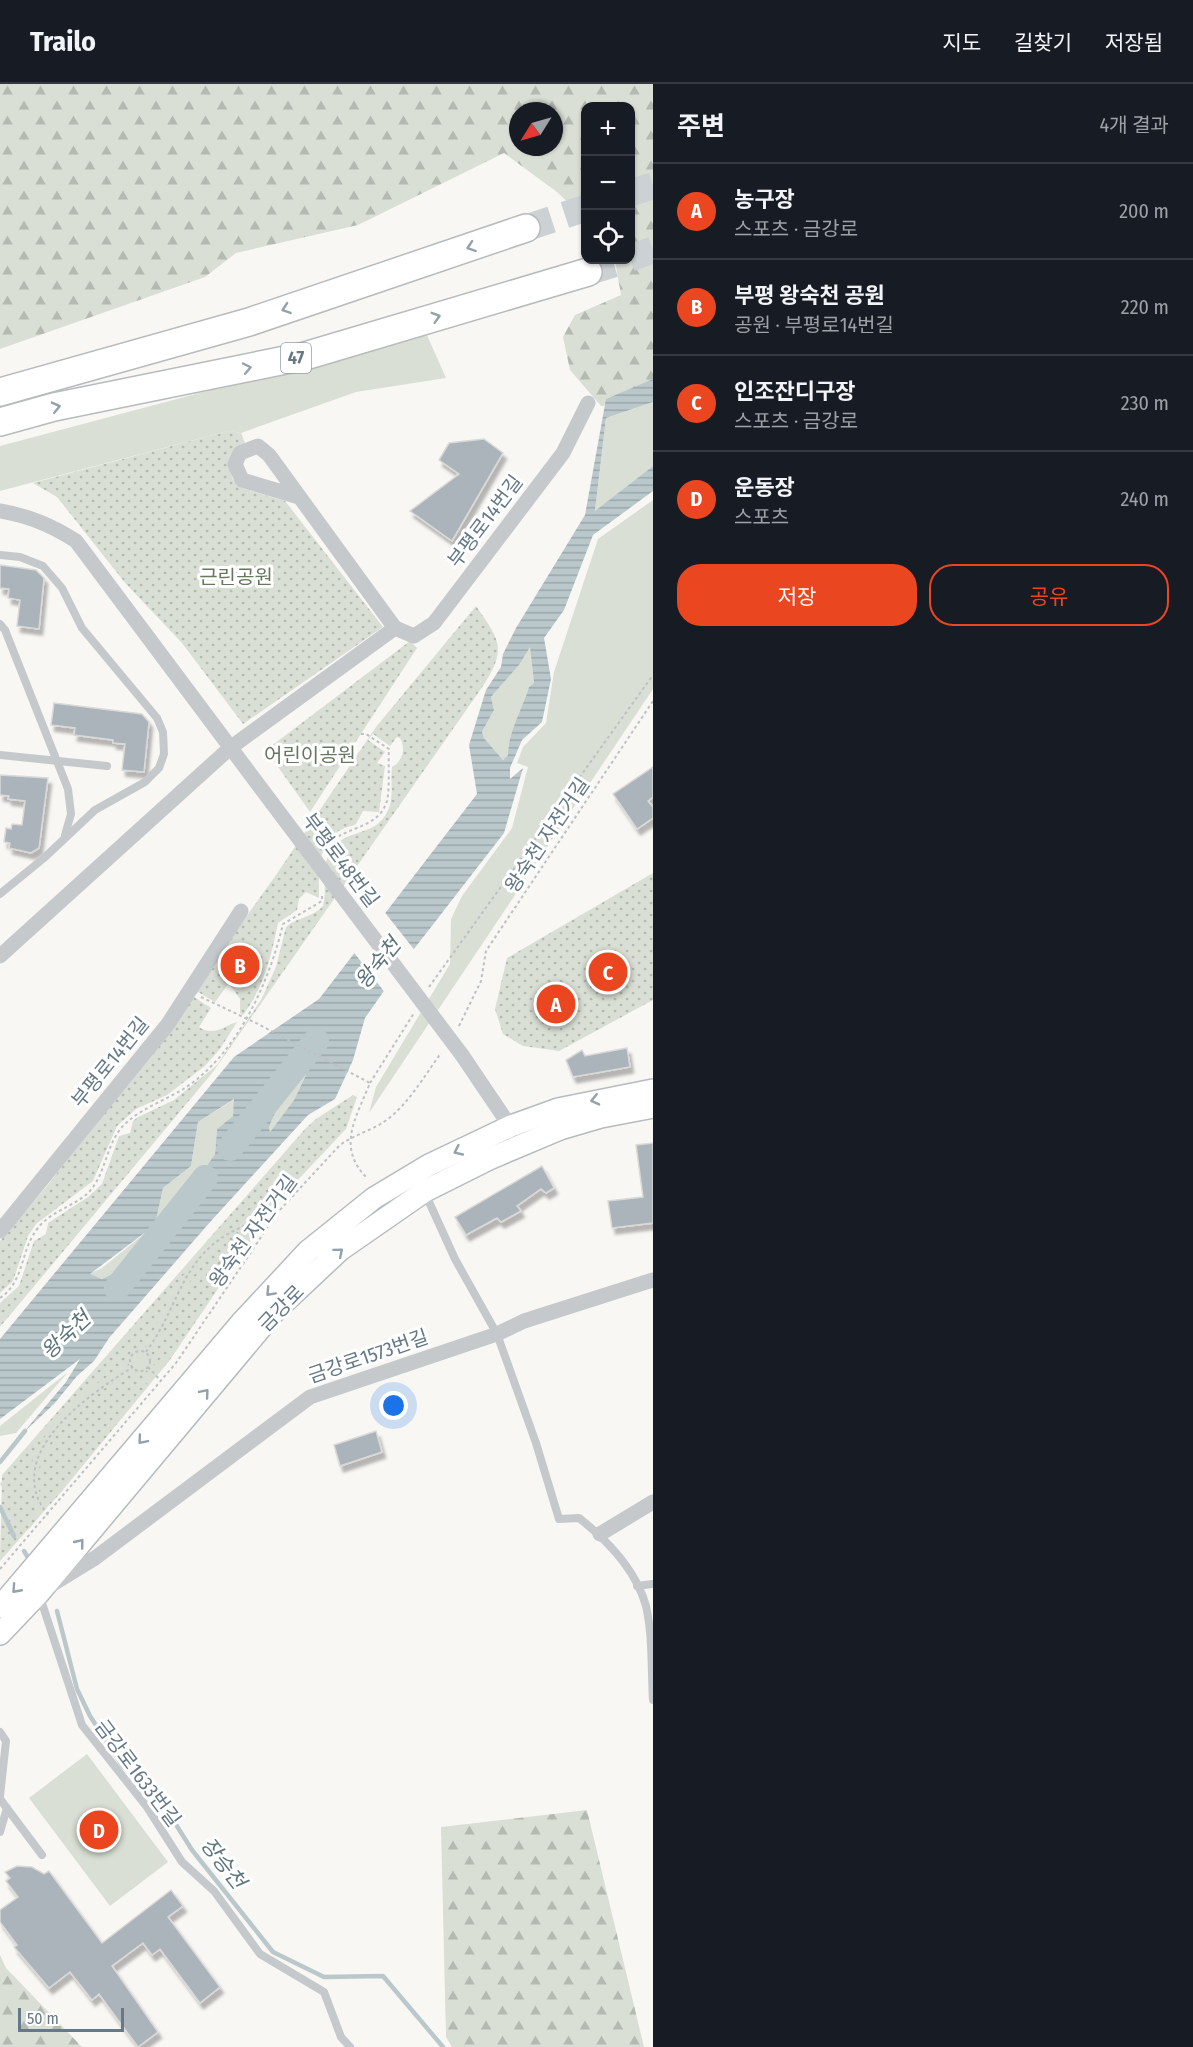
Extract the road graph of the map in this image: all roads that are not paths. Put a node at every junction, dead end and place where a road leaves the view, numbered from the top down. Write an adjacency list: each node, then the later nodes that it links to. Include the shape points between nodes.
1 (526, 228): 3 (highway, one-way to 3, via 249,322)
2 (588, 273): 5 (highway, 47, one-way to 2, via 54,407 305,356)
3 (0, 392)
4 (588, 403): 10 (street, 부평로14번길, via 563,453 434,623 414,636)
5 (0, 422)
6 (299, 497): 10 (street)
7 (0, 511): 11 (street, 부평로48번길, via 22,514 50,525 76,541)
8 (0, 555): 15 (lane, via 20,557 42,566 62,588 82,628 157,718 163,732 164,753 159,768 145,782 95,810)
9 (0, 624): 13 (lane)
10 (396, 628): 11 (street)
11 (230, 748): 19 (street); 22 (street, 부평로48번길, bridge, via 462,1055)
12 (0, 755): 13 (lane)
13 (57, 760): 14 (lane); 15 (lane, via 70,801)
14 (107, 766)
15 (65, 837): 16 (lane, via 44,858)
16 (4, 886): 17 (lane)
17 (0, 894)
18 (241, 911): 25 (street, 부평로14번길, via 168,1024)
19 (0, 956)
20 (653, 1090): 22 (main road, 금강로, one-way to 22, via 558,1109)
21 (653, 1108): 23 (main road, 금강로, via 601,1117)
22 (511, 1126): 23 (street, 부평로48번길); 33 (main road, 금강로, one-way to 33, via 429,1165 374,1198 308,1251 241,1323)
23 (522, 1144): 24 (main road, 금강로)
24 (425, 1191): 27 (lane, via 454,1259); 32 (main road, 금강로, one-way to 24, via 275,1311 340,1250)
25 (0, 1231)
26 (653, 1280): 27 (street, 금강로1573번길)
27 (497, 1334): 29 (lane, via 559,1519 579,1518); 32 (street, 금강로1573번길, via 310,1397 95,1558)
28 (653, 1502): 29 (street)
29 (600, 1534): 31 (lane)
30 (653, 1584): 31 (lane)
31 (637, 1586): 35 (lane, via 646,1606)
32 (39, 1593): 34 (main road, 금강로); 41 (lane, 금강로1633번길, via 81,1725 147,1807 182,1862 214,1891 260,1954 324,1992 341,2037)
33 (0, 1607)
34 (0, 1634)
35 (653, 1700)
36 (0, 1732): 37 (lane, via 6,1741)
37 (0, 1798): 38 (lane)
38 (7, 1808): 39 (lane); 40 (lane)
39 (0, 1832)
40 (42, 1855)
41 (350, 2047)

